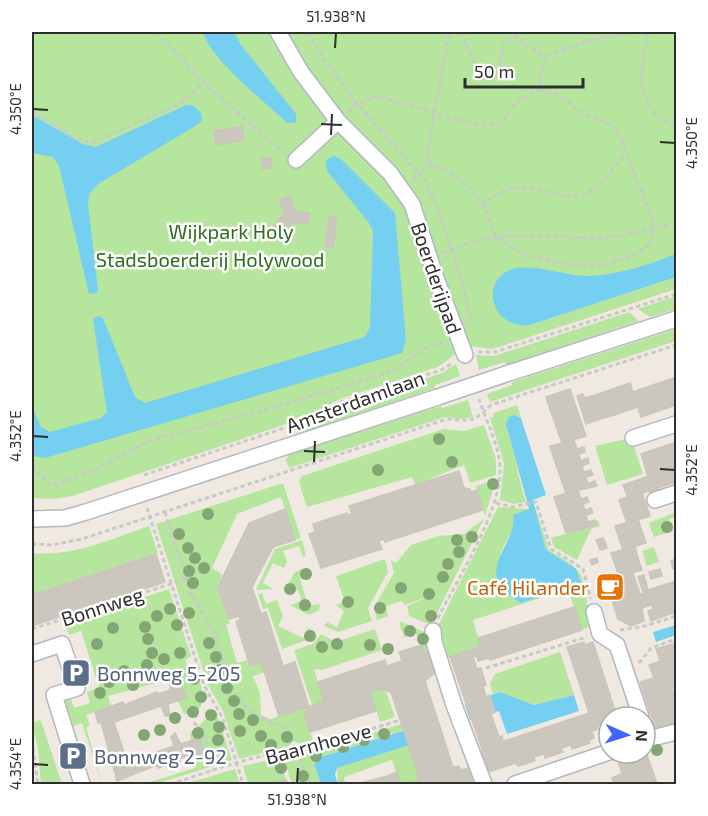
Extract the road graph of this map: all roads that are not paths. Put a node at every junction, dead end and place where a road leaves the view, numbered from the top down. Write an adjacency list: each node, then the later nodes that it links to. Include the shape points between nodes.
1 (278, 32): 2 (street, Boerderijpad, via 301,72)
2 (338, 121): 3 (street); 5 (street, Boerderijpad, via 390,173 412,204)
3 (296, 160)
4 (676, 319): 10 (street, Amsterdamlaan, bridge, via 86,512 64,518)
5 (465, 355)
6 (676, 424): 7 (street)
7 (633, 438)
8 (676, 493): 9 (street)
9 (655, 500)
10 (32, 519)
11 (594, 612): 14 (street, via 600,634 617,645)
12 (433, 631): 19 (street)
13 (32, 654): 18 (street, Bonnweg, via 62,644 77,687 54,695)
14 (637, 705)
15 (676, 732): 16 (street)
16 (657, 735)
17 (597, 756): 20 (street)
18 (82, 784)
19 (484, 784)
20 (515, 784)

